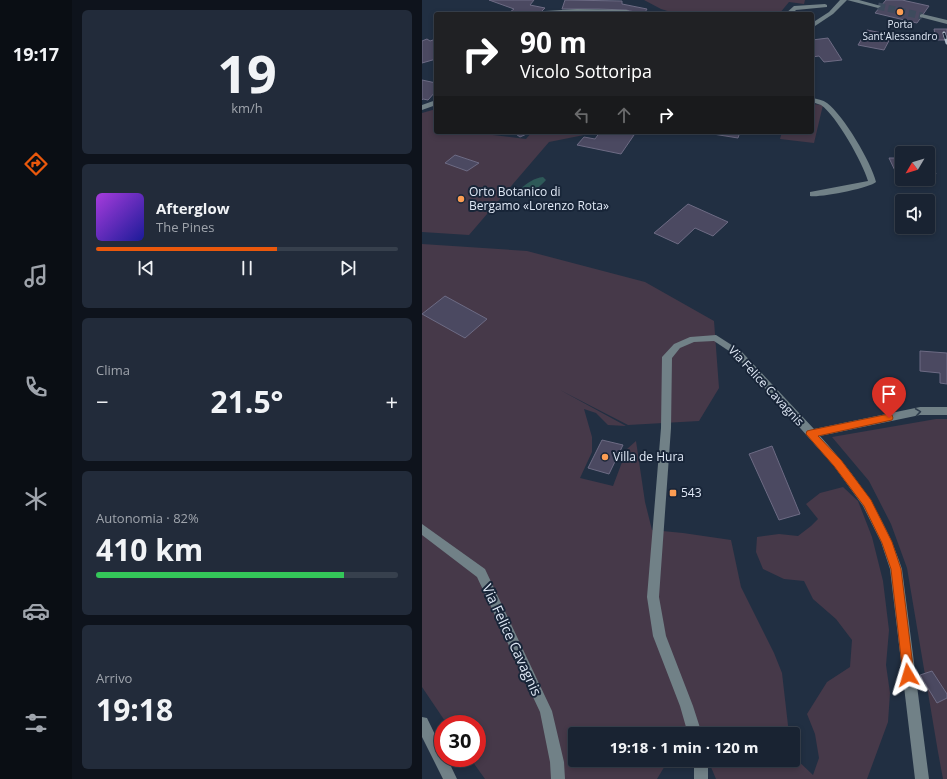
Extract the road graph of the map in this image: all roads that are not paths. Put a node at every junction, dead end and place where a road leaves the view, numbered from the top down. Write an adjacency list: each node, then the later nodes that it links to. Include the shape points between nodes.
1 (850, 0): 4 (street)
2 (843, 1): 3 (street); 10 (street)
3 (826, 2): 7 (street, via 794,8); 10 (street)
4 (878, 6)
5 (561, 12): 6 (street)
6 (627, 12)
7 (790, 12)
8 (922, 16): 9 (street)
9 (947, 22)
10 (815, 24)
11 (814, 101): 14 (street, via 822,103 835,117 859,154 872,182)
12 (434, 103): 13 (street)
13 (422, 108)
14 (813, 194)
15 (947, 411): 16 (street, one-way to 15, via 920,411)
16 (811, 434): 19 (street, Via Felice Cavagnis, via 738,353 723,341 716,338 693,339 677,346 667,357 666,428 653,597 656,623); 24 (street, Via Felice Cavagnis, via 838,463 867,503 887,542 896,569)
17 (422, 529): 22 (street, Via Felice Cavagnis, via 481,573 546,712 557,762)
18 (422, 724): 21 (street)
19 (693, 727)
20 (701, 767): 23 (street)
21 (450, 779)
22 (558, 779)
23 (702, 779)
24 (922, 779)

